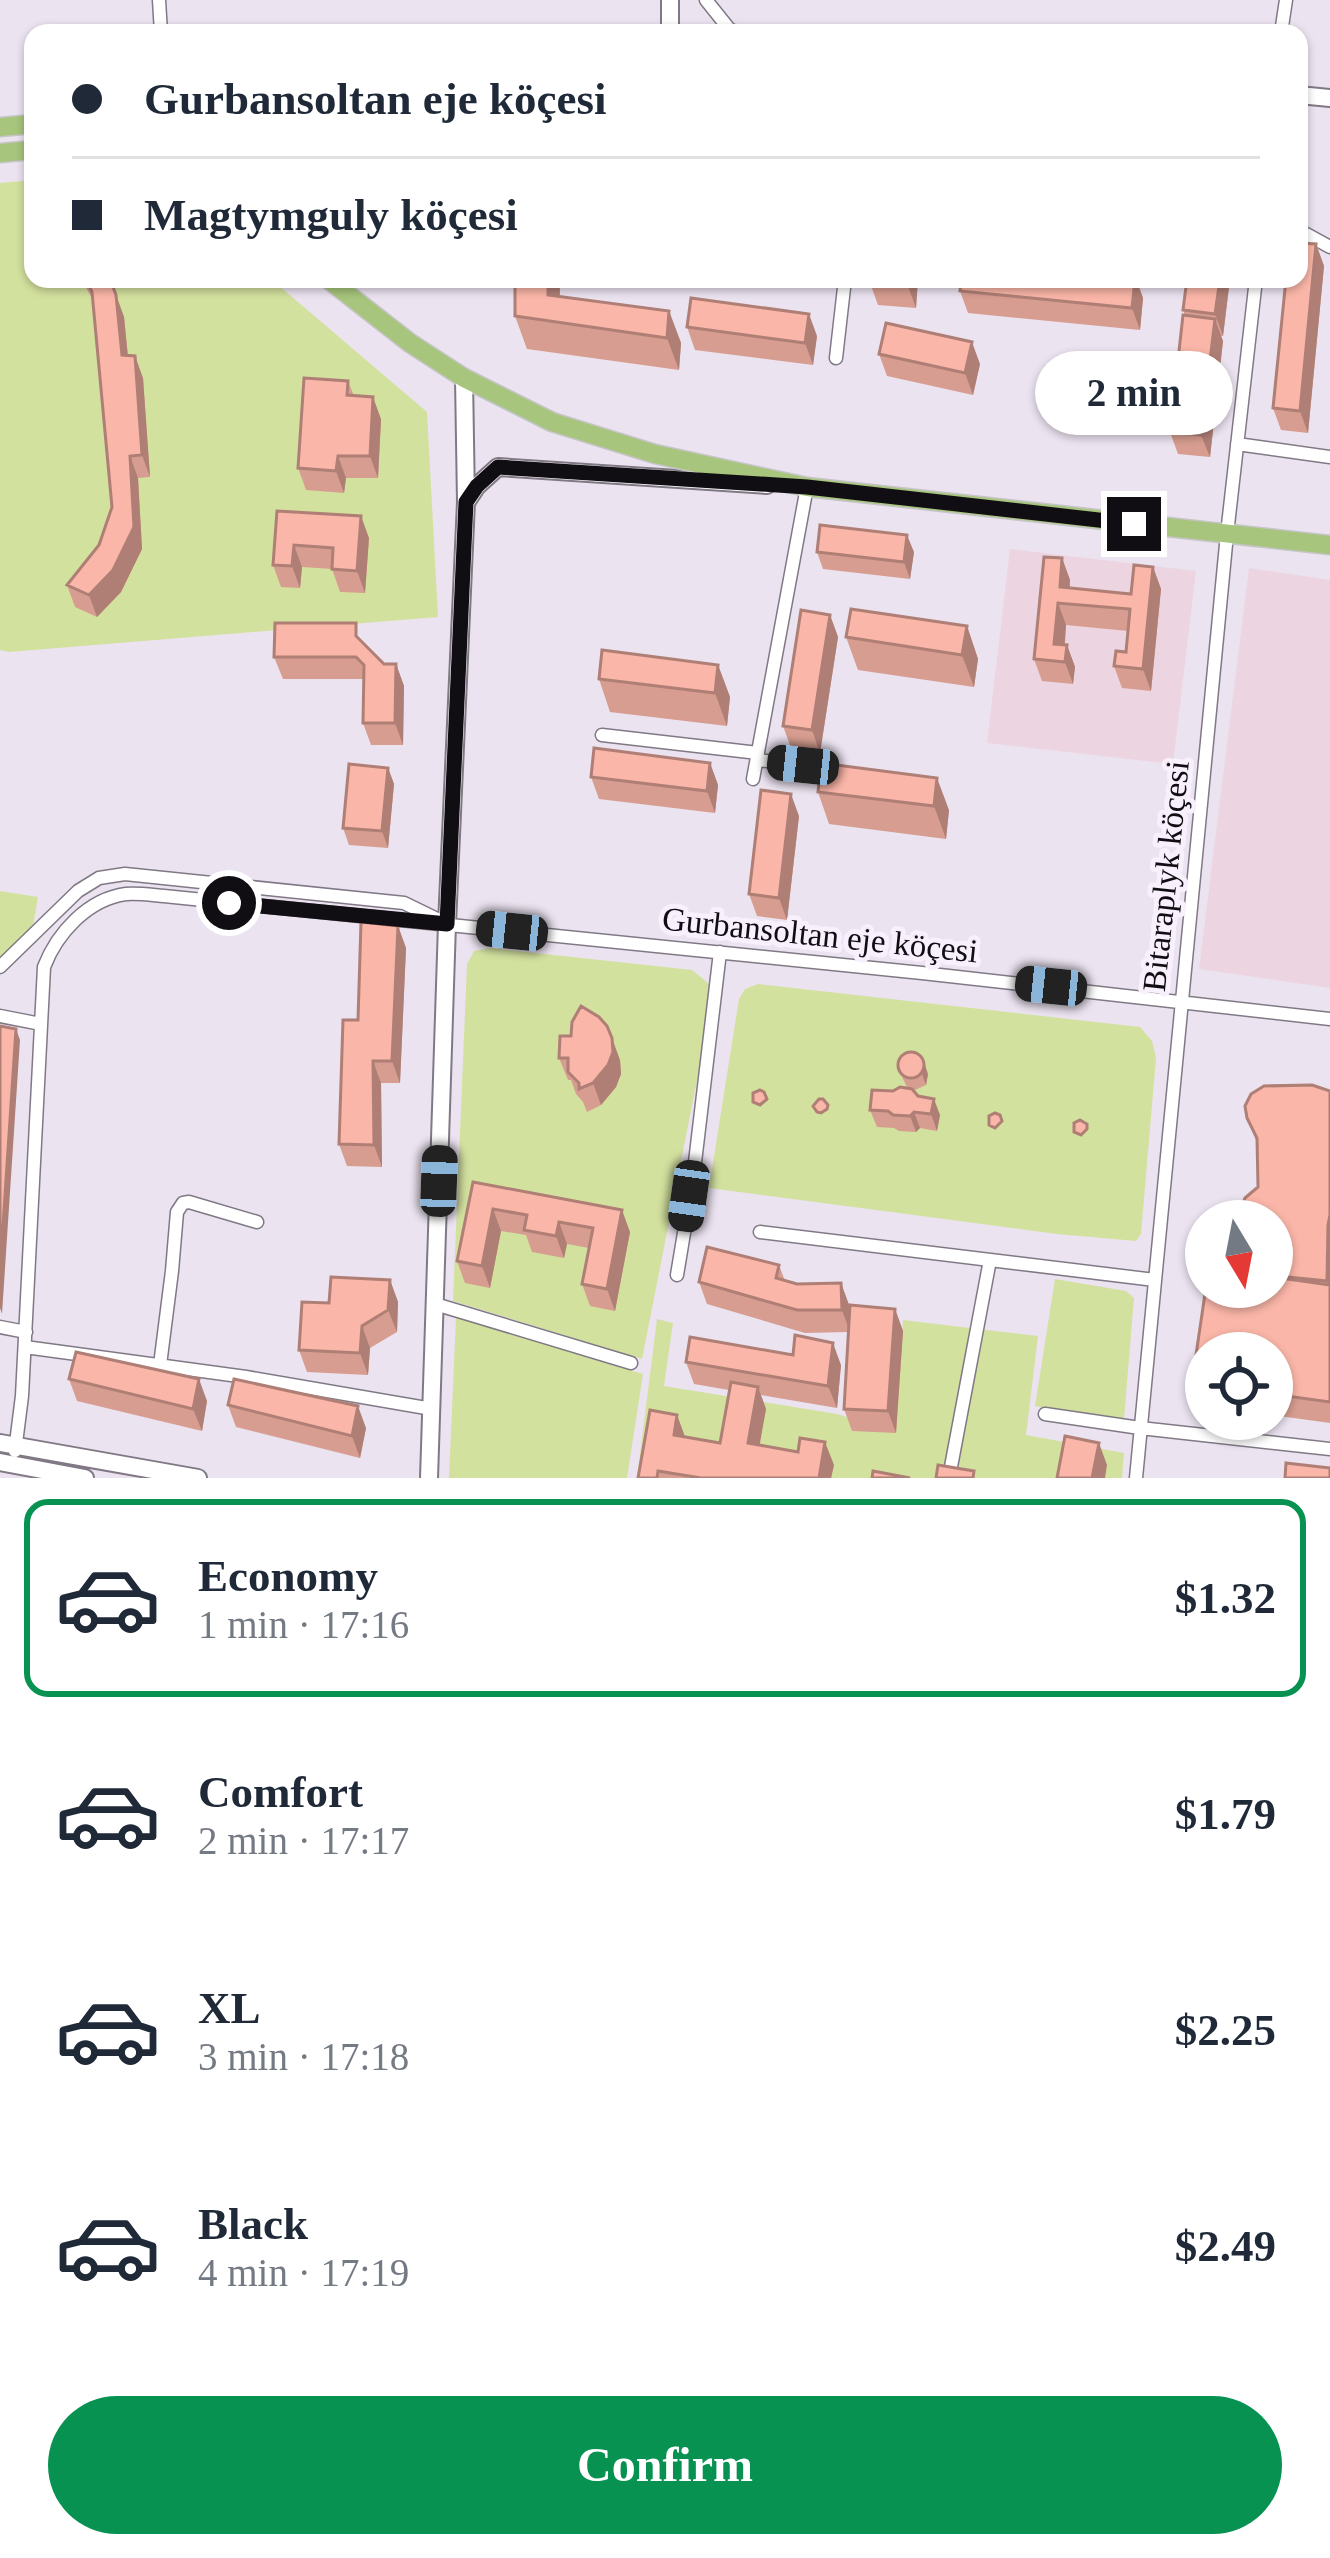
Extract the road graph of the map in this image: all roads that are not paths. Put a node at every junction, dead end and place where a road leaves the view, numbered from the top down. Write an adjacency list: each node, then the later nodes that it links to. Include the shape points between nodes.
1 (706, 0): 2 (street)
2 (725, 24)
3 (339, 288): 7 (main road)
4 (843, 288): 6 (street)
5 (1255, 288): 8 (street, Bitaraplyk köçesi)
6 (836, 358)
7 (464, 379): 10 (main road, via 603,439); 11 (street)
8 (1237, 444): 9 (street); 12 (street, Bitaraplyk köçesi)
9 (1330, 457)
10 (807, 487): 11 (street, via 498,467); 12 (main road); 15 (street)
11 (466, 502): 18 (street)
12 (1226, 535): 13 (main road); 21 (street, Bitaraplyk köçesi)
13 (1330, 545)
14 (602, 735): 15 (street)
15 (758, 756): 16 (street); 17 (street)
16 (849, 769)
17 (753, 779)
18 (447, 924): 19 (street, Gurbansoltan eje köçesi); 20 (street, Gurbansoltan eje köçesi, via 404,903 125,874 78,891); 24 (street, Gurbansoltan eje köçesi, via 127,894 99,901 52,947); 30 (street)
19 (720, 952): 21 (street, Gurbansoltan eje köçesi); 28 (street)
20 (0, 967)
21 (1180, 1000): 23 (street, Gurbansoltan eje köçesi); 29 (street, Bitaraplyk köçesi)
22 (0, 1016): 24 (street)
23 (1330, 1019)
24 (41, 1024): 32 (street, Gurbansoltan eje köçesi)
25 (257, 1222): 34 (street, via 182,1203)
26 (760, 1232): 27 (street)
27 (990, 1260): 29 (street); 40 (street)
28 (677, 1275)
29 (1155, 1280): 37 (street, Bitaraplyk köçesi)
30 (435, 1304): 33 (street); 35 (street)
31 (0, 1327): 32 (street)
32 (26, 1339): 34 (street); 39 (street, Gurbansoltan eje köçesi)
33 (631, 1363)
34 (160, 1365): 35 (street)
35 (432, 1409): 43 (street)
36 (1045, 1414): 37 (street)
37 (1140, 1428): 38 (street); 44 (street, Bitaraplyk köçesi)
38 (1330, 1449)
39 (8, 1454): 41 (street); 42 (street)
40 (950, 1472)
41 (85, 1478)
42 (198, 1478)
43 (430, 1478)
44 (1136, 1478)

